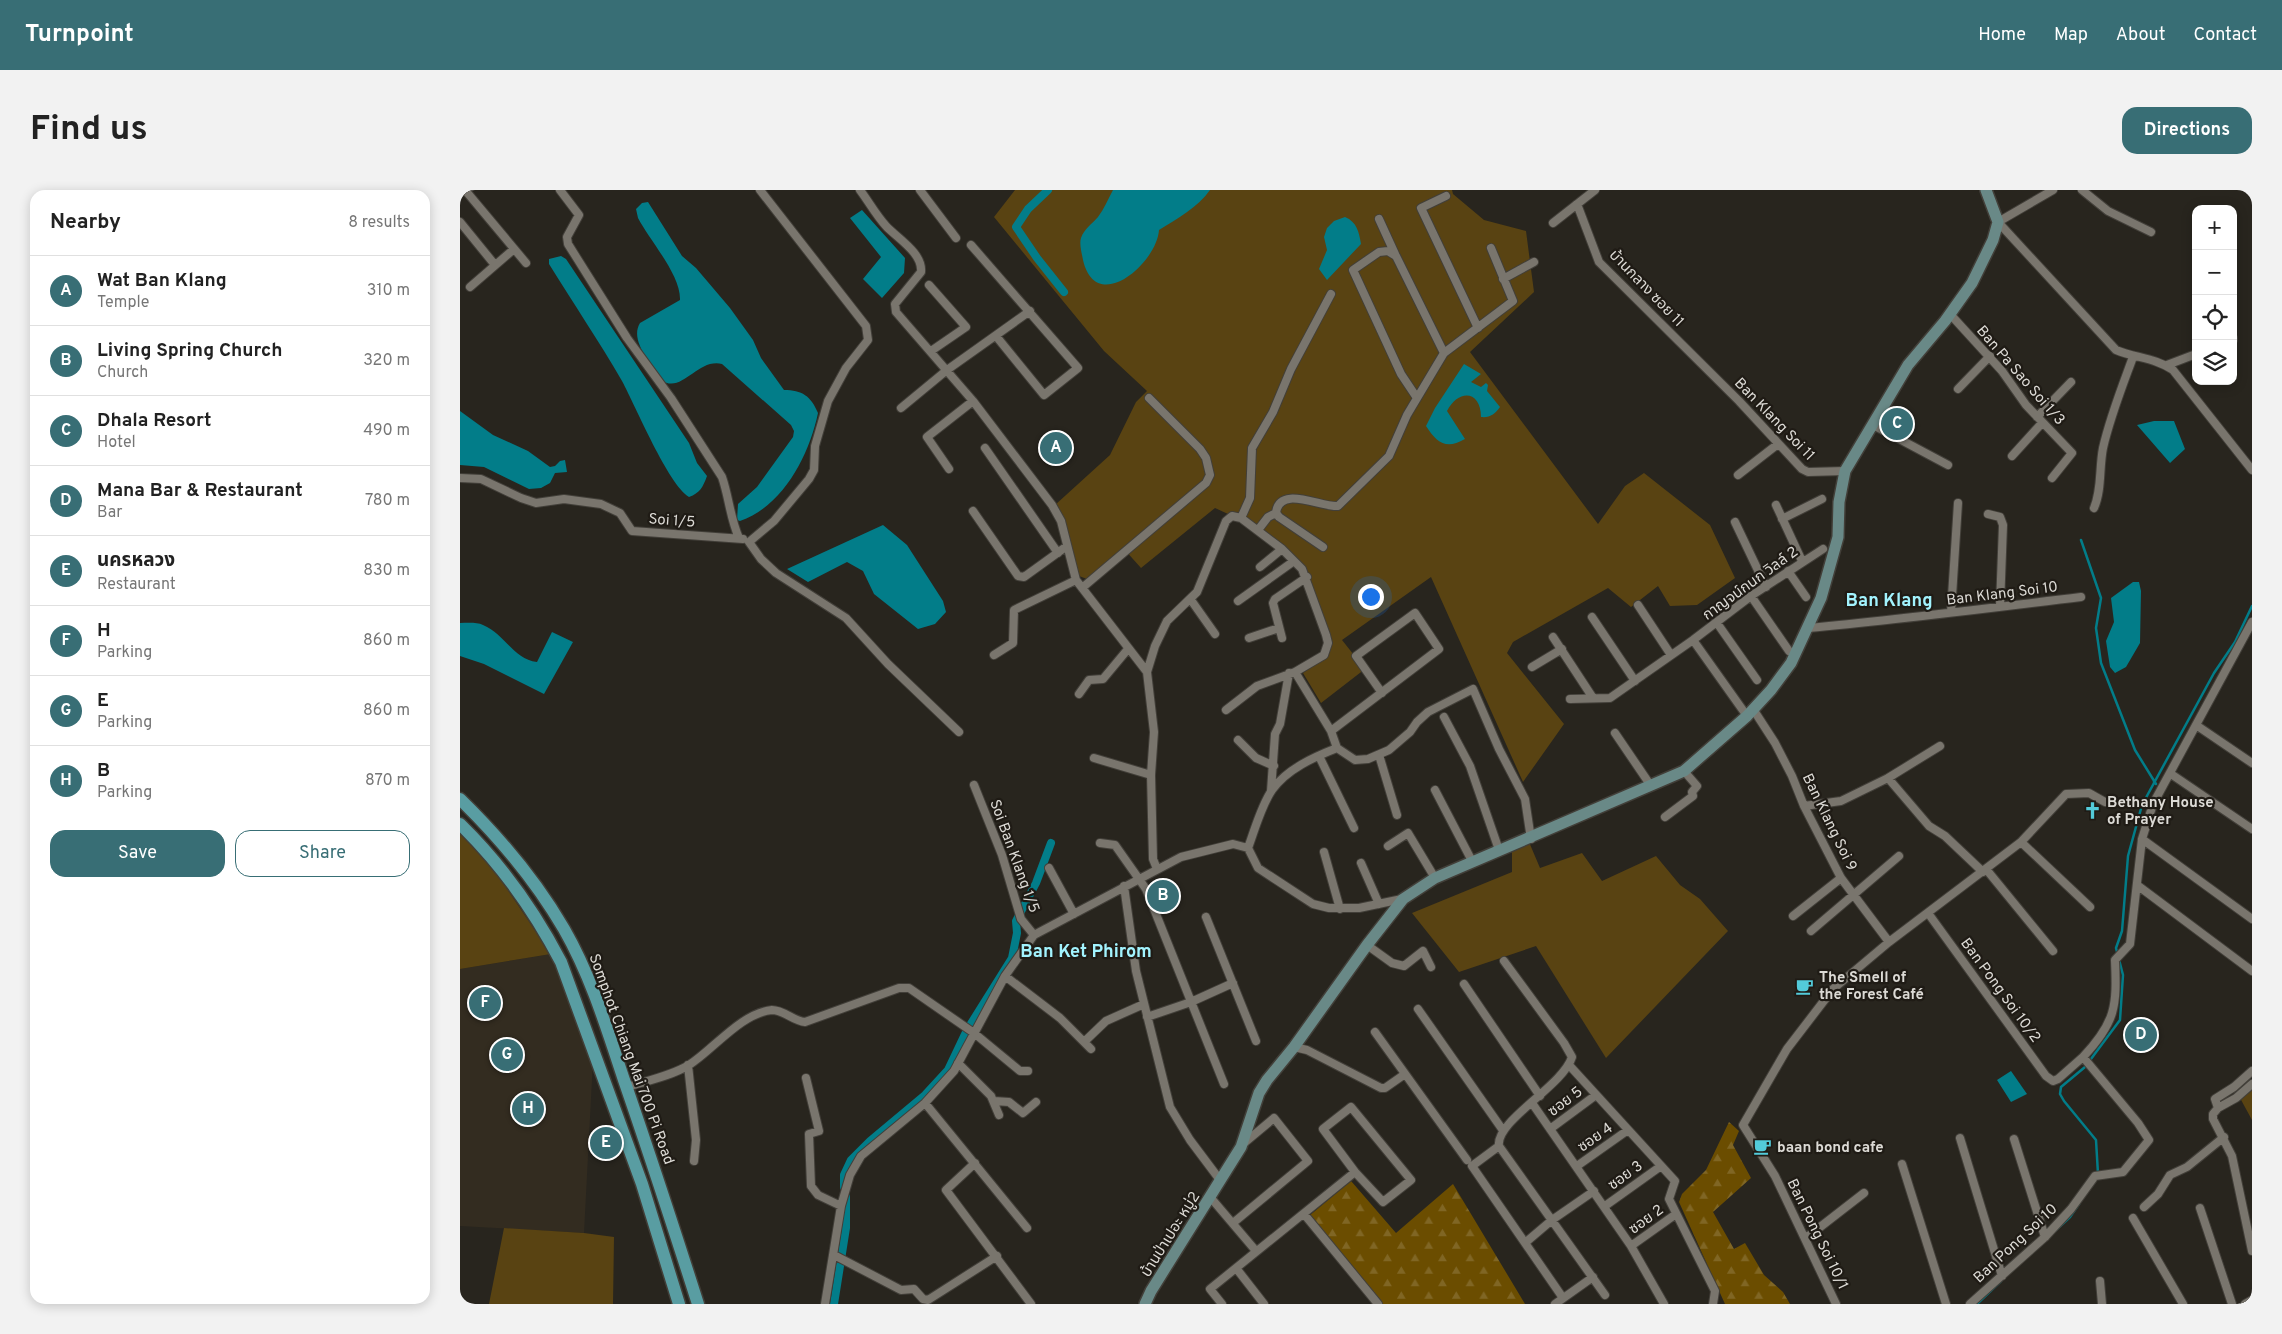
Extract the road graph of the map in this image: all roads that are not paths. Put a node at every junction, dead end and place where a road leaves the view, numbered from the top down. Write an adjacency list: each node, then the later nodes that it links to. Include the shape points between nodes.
1 (465, 190): 20 (street)
2 (560, 190): 69 (street, via 579,215 567,237 568,244 627,338 722,477 730,516)
3 (760, 190): 70 (street, via 863,322 869,336 838,380 828,401 815,446 814,470 809,479 774,522)
4 (860, 190): 33 (street, via 885,225 902,240 921,265 921,272 894,307)
5 (920, 190): 17 (street)
6 (1594, 190): 11 (street)
7 (1986, 190): 14 (street)
8 (2053, 190): 14 (street)
9 (2082, 190): 16 (street, via 2108,211)
10 (1446, 196): 31 (street, via 1421,208)
11 (1577, 204): 15 (street); 48 (street, บ้านกลาง ซอย 11, via 1599,262)
12 (1379, 219): 21 (street)
13 (460, 222): 24 (street)
14 (1998, 222): 30 (street, via 1972,283); 37 (street, via 2116,350)
15 (1553, 223)
16 (2151, 232)
17 (956, 238)
18 (971, 245): 29 (street)
19 (1490, 248): 25 (street)
20 (514, 249): 23 (street); 24 (street)
21 (1396, 256): 34 (street); 43 (street, via 1388,250 1378,252 1354,270 1401,374)
22 (1534, 262): 25 (street)
23 (526, 263)
24 (495, 264): 27 (street)
25 (1503, 279): 31 (street, via 1514,301)
26 (929, 285): 33 (street, via 966,327)
27 (470, 287)
28 (1331, 294): 65 (street, via 1252,448 1250,498)
29 (1030, 312): 32 (street); 32 (street, via 1078,368 1044,395)
30 (1950, 314): 35 (street, Ban Pa Sao Soi 1/3); 47 (street, via 1908,365)
31 (1478, 328): 34 (street)
32 (996, 336): 39 (street)
33 (931, 350): 39 (street)
34 (1444, 353): 43 (street)
35 (1990, 356): 41 (street); 46 (street, Ban Pa Sao Soi 1/3)
36 (2192, 356): 38 (street)
37 (2133, 357): 38 (street); 61 (street, via 2113,409 2103,447)
38 (2167, 366): 53 (street)
39 (947, 370): 44 (street); 45 (street)
40 (2071, 382): 46 (street)
41 (1958, 389)
42 (1149, 398): 83 (street, via 1200,449 1206,458 1210,476 1206,483)
43 (1417, 398): 63 (street, via 1389,456 1341,504 1334,507 1289,498 1280,503)
44 (973, 401): 52 (street, via 927,437); 71 (street, via 1052,505 1062,521)
45 (901, 408)
46 (2040, 420): 50 (street); 57 (street, Ban Pa Sao Soi 1/3, via 2072,453)
47 (1873, 425): 51 (street); 54 (street)
48 (1778, 444): 54 (street, Ban Klang Soi 11, via 1808,472); 55 (street)
49 (985, 448): 75 (street)
50 (2012, 456)
51 (1948, 465)
52 (949, 470)
53 (2252, 470)
54 (1845, 471): 96 (street, บ้านป่าเปอะ หมู่2, via 1839,502 1838,537 1821,598)
55 (1738, 475)
56 (460, 478): 69 (street, Soi 1/5, via 481,479 536,503 564,499 601,504 620,513 632,531)
57 (2052, 478)
58 (1822, 500): 66 (street)
59 (1958, 503): 91 (street)
60 (1776, 505): 66 (street)
61 (2094, 508)
62 (973, 511): 75 (street, via 1018,576 1024,577)
63 (1276, 513): 68 (street, via 1268,517); 72 (street)
64 (1988, 514): 90 (street, via 2000,517 2003,525)
65 (1241, 518): 68 (street); 87 (street, via 1232,516 1226,521 1209,566)
66 (1782, 519): 77 (street)
67 (1735, 522): 82 (street)
68 (1258, 530): 73 (street)
69 (739, 538): 70 (street, Soi 1/5)
70 (749, 542): 121 (street, via 776,573 846,618 888,664)
71 (1067, 546): 75 (street); 81 (street)
72 (1323, 547)
73 (1282, 549): 76 (street); 78 (street)
74 (1823, 549): 77 (street, กาญจน์กนก วิลล์ 2)
75 (1058, 553)
76 (1294, 560): 80 (street); 88 (street)
77 (1802, 561): 79 (street, กาญจน์กนก วิลล์ 2)
78 (1260, 567)
79 (1788, 571): 82 (street, กาญจน์กนก วิลล์ 2); 85 (street)
80 (1306, 577): 95 (street, via 1275,599 1273,607); 109 (street, via 1328,643 1324,655)
81 (1076, 580): 83 (street); 105 (street, via 1012,612 1013,643)
82 (1766, 587): 84 (street, กาญจน์กนก วิลล์ 2)
83 (1082, 588): 103 (street)
84 (1752, 596): 94 (street, กาญจน์กนก วิลล์ 2); 104 (street)
85 (1806, 597)
86 (2081, 597): 90 (street, Ban Klang Soi 10)
87 (1191, 600): 97 (street); 108 (street, via 1168,621 1154,646)
88 (1238, 601)
89 (1638, 605): 106 (street)
90 (2000, 606): 91 (street, Ban Klang Soi 10)
91 (1951, 612): 96 (street, Ban Klang Soi 10)
92 (1592, 618): 111 (street)
93 (2252, 622): 119 (street)
94 (1716, 623): 101 (street, กาญจน์กนก วิลล์ 2); 110 (street)
95 (1279, 628): 99 (street); 100 (street)
96 (1808, 628): 117 (street, บ้านป่าเปอะ หมู่2, via 1791,662)
97 (1215, 634)
98 (1553, 637): 102 (street)
99 (1250, 638)
100 (1282, 638)
101 (1693, 640): 106 (street, กาญจน์กนก วิลล์ 2); 117 (street, Ban Klang Soi 9)
102 (1562, 648): 107 (street); 114 (street)
103 (1128, 649): 108 (street); 113 (street, via 1103,679 1088,680)
104 (1789, 651)
105 (994, 655)
106 (1671, 655): 111 (street, กาญจน์กนก วิลล์ 2)
107 (1532, 667)
108 (1147, 672): 133 (street, via 1154,732)
109 (1292, 672): 116 (street, via 1258,686); 120 (street); 130 (street, via 1275,734)
110 (1757, 680)
111 (1635, 681): 114 (street, กาญจน์กนก วิลล์ 2, via 1610,698)
112 (1382, 693): 112 (street, via 1356,656 1415,613 1439,649); 120 (street)
113 (1079, 694)
114 (1593, 698): 115 (street, กาญจน์กนก วิลล์ 2)
115 (1570, 699)
116 (1226, 710)
117 (1750, 712): 131 (street, บ้านป่าเปอะ หมู่2); 141 (street, Ban Klang Soi 9, via 1775,743)
118 (1444, 717): 153 (street, via 1470,766)
119 (2196, 725): 129 (street); 132 (street)
120 (1331, 731): 125 (street)
121 (959, 732)
122 (1615, 733): 136 (street)
123 (1238, 740): 130 (street, via 1256,758)
124 (1940, 746): 134 (street)
125 (1338, 748): 126 (street, via 1355,760); 127 (street)
126 (1379, 755): 142 (street); 147 (street, via 1400,742 1428,712 1473,689 1525,800)
127 (1319, 756): 138 (street, via 1282,778); 145 (street)
128 (1094, 758): 133 (street)
129 (2252, 763)
130 (1274, 766): 138 (street)
131 (1684, 771): 136 (street, บ้านป่าเปอะ หมู่2); 143 (street, via 1697,786 1693,796)
132 (2171, 774): 146 (street); 148 (street, via 2153,804)
133 (1151, 775): 159 (street, via 1153,859)
134 (1888, 778): 141 (street, via 1841,801); 160 (street, via 1929,826)
135 (974, 785): 177 (street, Soi Ban Klang 1/5, via 1002,855 1021,919)
136 (1651, 786): 147 (street, บ้านป่าเปอะ หมู่2)
137 (1435, 790): 156 (street)
138 (1271, 791): 152 (street)
139 (460, 798): 207 (main road, Somphot Chiang Mai 700 Pi Road, via 504,845 564,928 585,972)
140 (2105, 802): 149 (street, via 2089,793 2066,794)
141 (1804, 806): 163 (street, Ban Klang Soi 9)
142 (1397, 814)
143 (1665, 817)
144 (460, 824): 260 (main road, via 526,904 561,962 642,1184)
145 (1354, 828)
146 (2252, 829)
147 (1530, 839): 153 (street, บ้านป่าเปอะ หมู่2)
148 (2142, 839): 164 (street); 175 (street)
149 (2021, 842): 160 (street); 169 (street)
150 (1100, 843): 161 (street, via 1115,844)
151 (1388, 846): 162 (street, via 1408,833)
152 (1248, 848): 159 (street, via 1233,844 1211,848); 170 (street, via 1258,868 1313,904)
153 (1499, 850): 156 (street, บ้านป่าเปอะ หมู่2)
154 (1324, 852): 170 (street)
155 (1898, 856): 166 (street)
156 (1472, 861): 162 (street, บ้านป่าเปอะ หมู่2)
157 (1361, 863): 168 (street)
158 (1049, 868): 172 (street)
159 (1157, 869): 161 (street)
160 (1985, 871): 171 (street); 180 (street)
161 (1141, 878): 165 (street); 187 (street)
162 (1435, 878): 167 (street, บ้านป่าเปอะ หมู่2)
163 (1841, 878): 166 (street, Ban Klang Soi 9); 173 (street)
164 (2137, 885): 183 (street); 197 (street, via 2130,944 2117,958 2112,1017)
165 (1124, 886): 172 (street); 188 (street)
166 (1853, 895): 176 (street); 178 (street, Ban Klang Soi 9)
167 (1404, 899): 168 (street); 179 (street, บ้านป่าเปอะ หมู่2)
168 (1379, 904): 170 (street)
169 (2090, 907)
170 (1340, 908)
171 (1928, 913): 178 (street); 197 (street, Ban Pong Soi 10/2, via 2046,1076 2053,1081)
172 (1074, 914): 177 (street)
173 (1793, 916)
174 (1206, 917): 185 (street)
175 (2252, 919)
176 (1811, 930)
177 (1034, 935): 184 (street)
178 (1889, 942): 246 (street, Ban Pong Soi 10/1, via 1833,989 1787,1049 1742,1124 1775,1176)
179 (1367, 944): 182 (street, via 1392,963 1404,966 1423,951); 195 (street, บ้านป่าเปอะ หมู่2)
180 (2053, 951)
181 (1504, 961): 200 (street, via 1570,1051)
182 (1431, 967)
183 (2252, 971)
184 (1005, 976): 192 (street); 194 (street, via 1060,1018)
185 (1233, 984): 187 (street); 193 (street)
186 (1464, 984): 209 (street)
187 (1191, 1002): 190 (street); 205 (street)
188 (1144, 1004): 190 (street); 194 (street, via 1106,1021)
189 (1418, 1009): 216 (street)
190 (1147, 1017): 231 (street, via 1170,1106)
191 (1375, 1032): 203 (street)
192 (974, 1033): 198 (street); 199 (street, via 909,988 899,988 805,1022 777,1011 764,1013 738,1025); 202 (street, via 1020,1071)
193 (1256, 1041)
194 (1084, 1042): 196 (street)
195 (1294, 1047): 203 (street, via 1307,1050 1380,1088); 222 (street, บ้านป่าเปอะ หมู่2, via 1259,1093)
196 (1091, 1049)
197 (2086, 1061): 245 (street, Ban Pong Soi 10, via 2149,1140 2123,1172 2098,1175)
198 (958, 1063): 210 (street); 212 (street)
199 (688, 1065): 207 (street); 225 (street, via 696,1140)
200 (1569, 1065): 208 (street); 209 (street)
201 (2252, 1071): 214 (street, via 2215,1099)
202 (1028, 1072)
203 (1405, 1074): 224 (street)
204 (806, 1078): 235 (street, via 819,1130 809,1134 809,1180 818,1195)
205 (1224, 1084)
206 (2252, 1084): 214 (street)
207 (627, 1088): 261 (main road, Somphot Chiang Mai 700 Pi Road)
208 (1596, 1095): 217 (street, ซอย 5); 218 (street)
209 (1540, 1096): 213 (street)
210 (994, 1101): 211 (street, via 1009,1102 1023,1113); 215 (street)
211 (1036, 1102)
212 (926, 1103): 226 (street); 235 (street, via 861,1156 850,1175)
213 (1532, 1103): 216 (street); 217 (street)
214 (2218, 1108): 219 (street, via 2213,1119)
215 (1000, 1114)
216 (1502, 1129): 223 (street)
217 (1550, 1129): 228 (street)
218 (1628, 1130): 228 (street, ซอย 4); 229 (street)
219 (2224, 1137): 237 (street, via 2187,1167 2170,1175 2158,1194); 249 (street, via 2237,1173)
220 (1960, 1138): 255 (street)
221 (2014, 1139): 245 (street)
222 (1242, 1144): 231 (street, บ้านป่าเปอะ หมู่2); 243 (street, via 1274,1118 1308,1161)
223 (1499, 1146): 242 (street); 247 (street, via 1472,1166)
224 (1467, 1160)
225 (694, 1161)
226 (975, 1163): 244 (street); 252 (street, via 946,1190)
227 (1902, 1164): 272 (street)
228 (1577, 1166): 232 (street)
229 (1661, 1166): 236 (street, ซอย 3); 240 (street, via 1675,1181 1669,1200)
230 (1356, 1172): 230 (street, via 1383,1202 1411,1180 1351,1107 1323,1129); 239 (street)
231 (1220, 1180): 234 (street, บ้านป่าเปอะ หมู่2)
232 (1594, 1191): 236 (street); 242 (street)
233 (1864, 1193): 246 (street)
234 (1211, 1198): 243 (street); 264 (street, บ้านป่าเปอะ หมู่2)
235 (842, 1206): 251 (street)
236 (1605, 1206): 248 (street)
237 (2144, 1207)
238 (2200, 1208): 276 (street)
239 (1304, 1214): 250 (street); 267 (street)
240 (1676, 1214): 248 (street, ซอย 2); 270 (street, via 1715,1291)
241 (2133, 1218): 275 (street)
242 (1552, 1220): 247 (street); 254 (street)
243 (1233, 1223): 250 (street)
244 (1027, 1228)
245 (2045, 1237): 255 (street, Ban Pong Soi 10)
246 (1806, 1238): 271 (street, Ban Pong Soi 10/1)
247 (1524, 1243): 258 (street)
248 (1631, 1246): 269 (street)
249 (2252, 1251)
250 (1256, 1252): 253 (street)
251 (834, 1255): 252 (street, via 900,1290 914,1289 928,1300); 262 (street)
252 (997, 1256): 263 (street)
253 (1236, 1268): 265 (street, via 1210,1289); 266 (street)
254 (1593, 1276): 257 (street); 258 (street)
255 (2002, 1276): 273 (street, Ban Pong Soi 10)
256 (2100, 1281): 274 (street)
257 (1605, 1294)
258 (1563, 1298): 268 (street)
259 (2252, 1300): 277 (street)
260 (679, 1304)
261 (698, 1304)
262 (824, 1304)
263 (1031, 1304)
264 (1145, 1304)
265 (1222, 1304)
266 (1264, 1304)
267 (1378, 1304)
268 (1555, 1304)
269 (1664, 1304)
270 (1712, 1304)
271 (1836, 1304)
272 (1946, 1304)
273 (1970, 1304)
274 (2102, 1304)
275 (2183, 1304)
276 (2232, 1304)
277 (2245, 1304)

